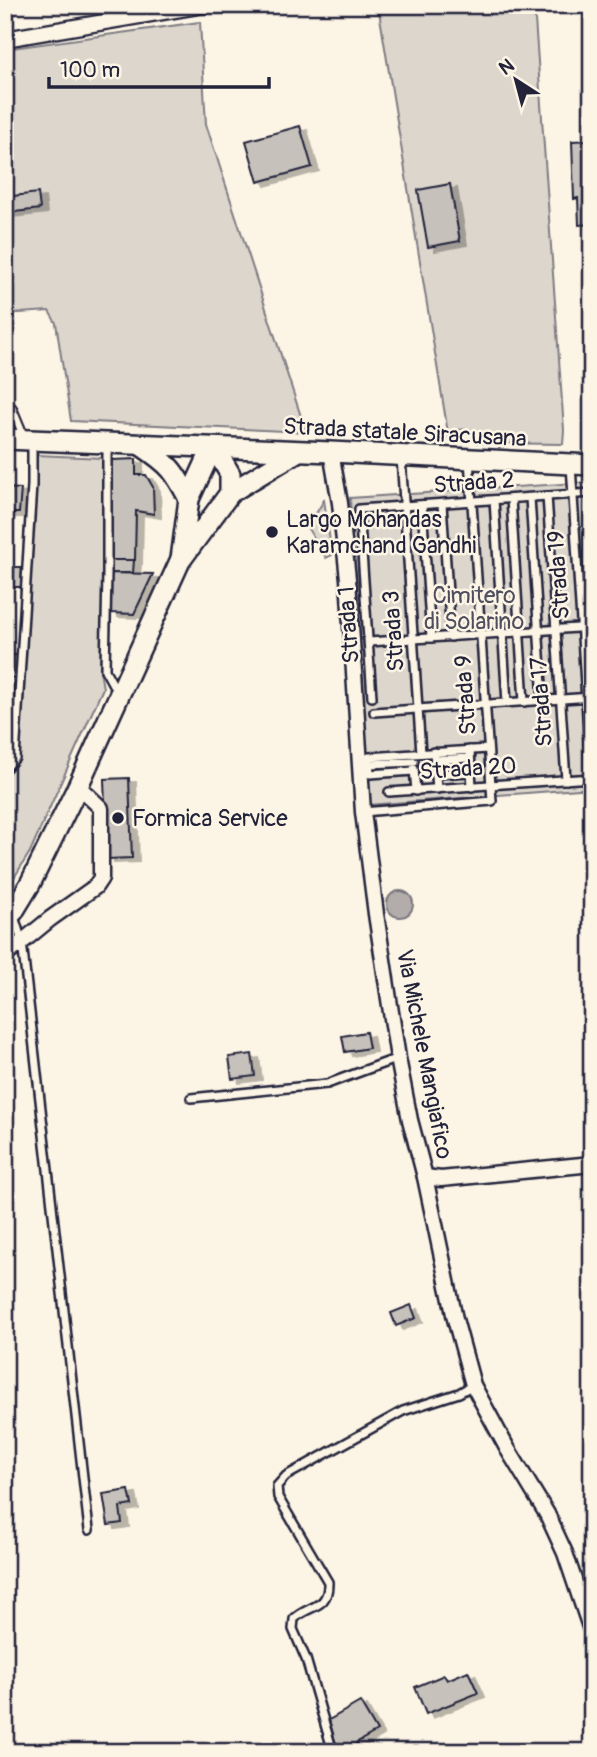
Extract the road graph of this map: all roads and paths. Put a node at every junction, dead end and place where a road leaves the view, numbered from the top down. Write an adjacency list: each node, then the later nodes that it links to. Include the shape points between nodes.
1 (204, 5): 2 (street)
2 (5, 39)
3 (5, 408): 5 (lane, via 12,408)
4 (5, 439): 5 (main road, Strada statale Siracusana)
5 (29, 441): 6 (main road, Strada statale Siracusana); 54 (lane, via 32,485 15,758)
6 (107, 444): 7 (main road, Strada statale Siracusana); 40 (lane, via 104,670)
7 (141, 446): 8 (main road, Strada statale Siracusana); 20 (main road, via 177,475)
8 (215, 447): 9 (main road, Strada statale Siracusana); 15 (main road, via 230,474); 20 (main road)
9 (297, 452): 10 (main road, Strada statale Siracusana); 15 (main road)
10 (331, 452): 11 (main road, Strada statale Siracusana); 66 (street, Via Michele Mangiafico, via 348,579)
11 (401, 456): 12 (main road, Strada statale Siracusana); 26 (lane, Strada 3)
12 (469, 459): 13 (main road, Strada statale Siracusana); 23 (lane, Strada 9)
13 (570, 464): 14 (main road, Strada statale Siracusana); 17 (lane, Strada 19)
14 (592, 465)
15 (230, 493): 28 (main road)
16 (592, 493): 17 (lane, Strada 2)
17 (572, 495): 18 (lane, Strada 2); 30 (lane, Strada 19)
18 (547, 496): 19 (lane, Strada 2); 31 (lane, Strada 17)
19 (530, 498): 21 (lane, Strada 2); 32 (lane)
20 (189, 499): 28 (main road)
21 (511, 499): 22 (lane, Strada 2); 33 (lane)
22 (494, 500): 23 (lane, Strada 2); 34 (lane)
23 (471, 502): 24 (lane, Strada 2); 35 (lane, Strada 9)
24 (442, 504): 25 (lane, Strada 2); 36 (lane)
25 (422, 505): 26 (lane, Strada 2); 37 (lane)
26 (405, 506): 27 (lane, Strada 2); 38 (lane, Strada 3)
27 (359, 509): 39 (lane, Strada 1)
28 (180, 561): 40 (main road)
29 (592, 627): 30 (lane)
30 (581, 628): 31 (lane); 42 (lane, Strada 19)
31 (556, 629): 32 (lane); 43 (lane, Strada 17)
32 (539, 631): 33 (lane); 44 (lane)
33 (520, 632): 34 (lane); 45 (lane)
34 (502, 633): 35 (lane); 46 (lane)
35 (480, 635): 36 (lane); 47 (lane, Strada 9)
36 (451, 636): 37 (lane)
37 (431, 638): 38 (lane)
38 (413, 639): 39 (lane); 48 (lane, Strada 3)
39 (369, 642): 41 (lane, Strada 1)
40 (119, 695): 61 (main road)
41 (372, 697)
42 (589, 698): 43 (lane); 58 (lane, Strada 19)
43 (561, 699): 44 (lane); 59 (lane, Strada 17)
44 (543, 701): 45 (lane)
45 (524, 702): 46 (lane)
46 (507, 703): 47 (lane)
47 (485, 705): 48 (lane); 50 (lane, Strada 9)
48 (418, 709): 49 (lane); 52 (lane, Strada 3)
49 (374, 712)
50 (488, 749): 51 (lane); 60 (lane, Strada 9)
51 (470, 754): 53 (lane); 56 (lane)
52 (416, 756): 53 (lane); 55 (lane, Strada 3); 55 (lane, via 369,761 370,774)
53 (435, 756): 57 (lane)
54 (5, 769)
55 (415, 771): 64 (lane, Strada 3)
56 (471, 772): 57 (lane); 62 (lane)
57 (436, 774): 63 (lane)
58 (591, 778): 59 (lane, Strada 20)
59 (566, 780): 60 (lane, Strada 20)
60 (490, 785): 62 (lane, Strada 20); 66 (lane, Strada 9, via 492,801)
61 (78, 786): 67 (main road, via 30,884); 68 (street, via 101,807 101,878)
62 (472, 787): 63 (lane, Strada 20)
63 (437, 789): 64 (lane, Strada 20)
64 (416, 791): 65 (lane, Strada 20)
65 (389, 792)
66 (363, 812): 70 (street, Via Michele Mangiafico)
67 (9, 916): 68 (lane)
68 (22, 942): 69 (street); 75 (lane)
69 (5, 956)
70 (398, 1058): 71 (lane, via 327,1084); 73 (street, Via Michele Mangiafico)
71 (191, 1098)
72 (592, 1164): 73 (street)
73 (425, 1177): 74 (street, Via Michele Mangiafico)
74 (472, 1385): 76 (street, Via Michele Mangiafico, via 551,1524); 77 (lane, via 402,1411 286,1476 277,1486 278,1497 328,1582 322,1603 293,1619 293,1629)
75 (89, 1530)
76 (592, 1633)
77 (333, 1752)

